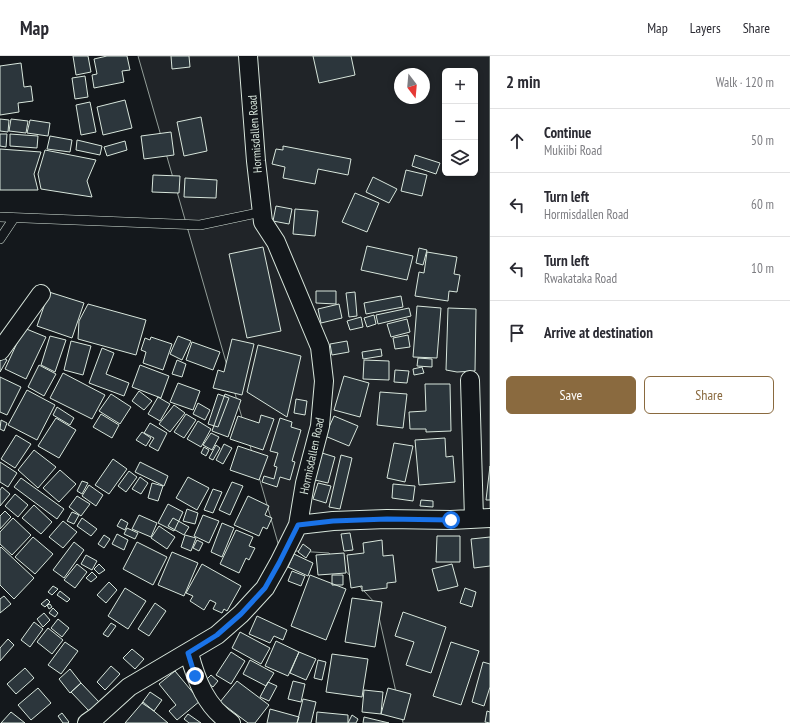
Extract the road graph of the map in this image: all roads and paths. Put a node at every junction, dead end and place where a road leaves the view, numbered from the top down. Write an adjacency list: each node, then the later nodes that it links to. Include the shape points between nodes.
1 (248, 56): 2 (street, Hormisdallen Road)
2 (262, 212): 4 (lane, via 200,225); 10 (street, Hormisdallen Road, via 263,222 276,242 320,347 324,381 320,426 305,483)
3 (0, 217): 4 (lane)
4 (14, 218): 5 (lane)
5 (0, 239)
6 (41, 294): 7 (street)
7 (0, 351)
8 (470, 380): 9 (street)
9 (482, 518): 10 (street, via 371,519)
10 (298, 525): 11 (street, Hormisdallen Road, via 265,588 217,635)
11 (188, 653): 12 (street, Hormisdallen Road, via 129,687); 13 (street, via 195,676 208,701)
12 (87, 723)
13 (231, 723)

